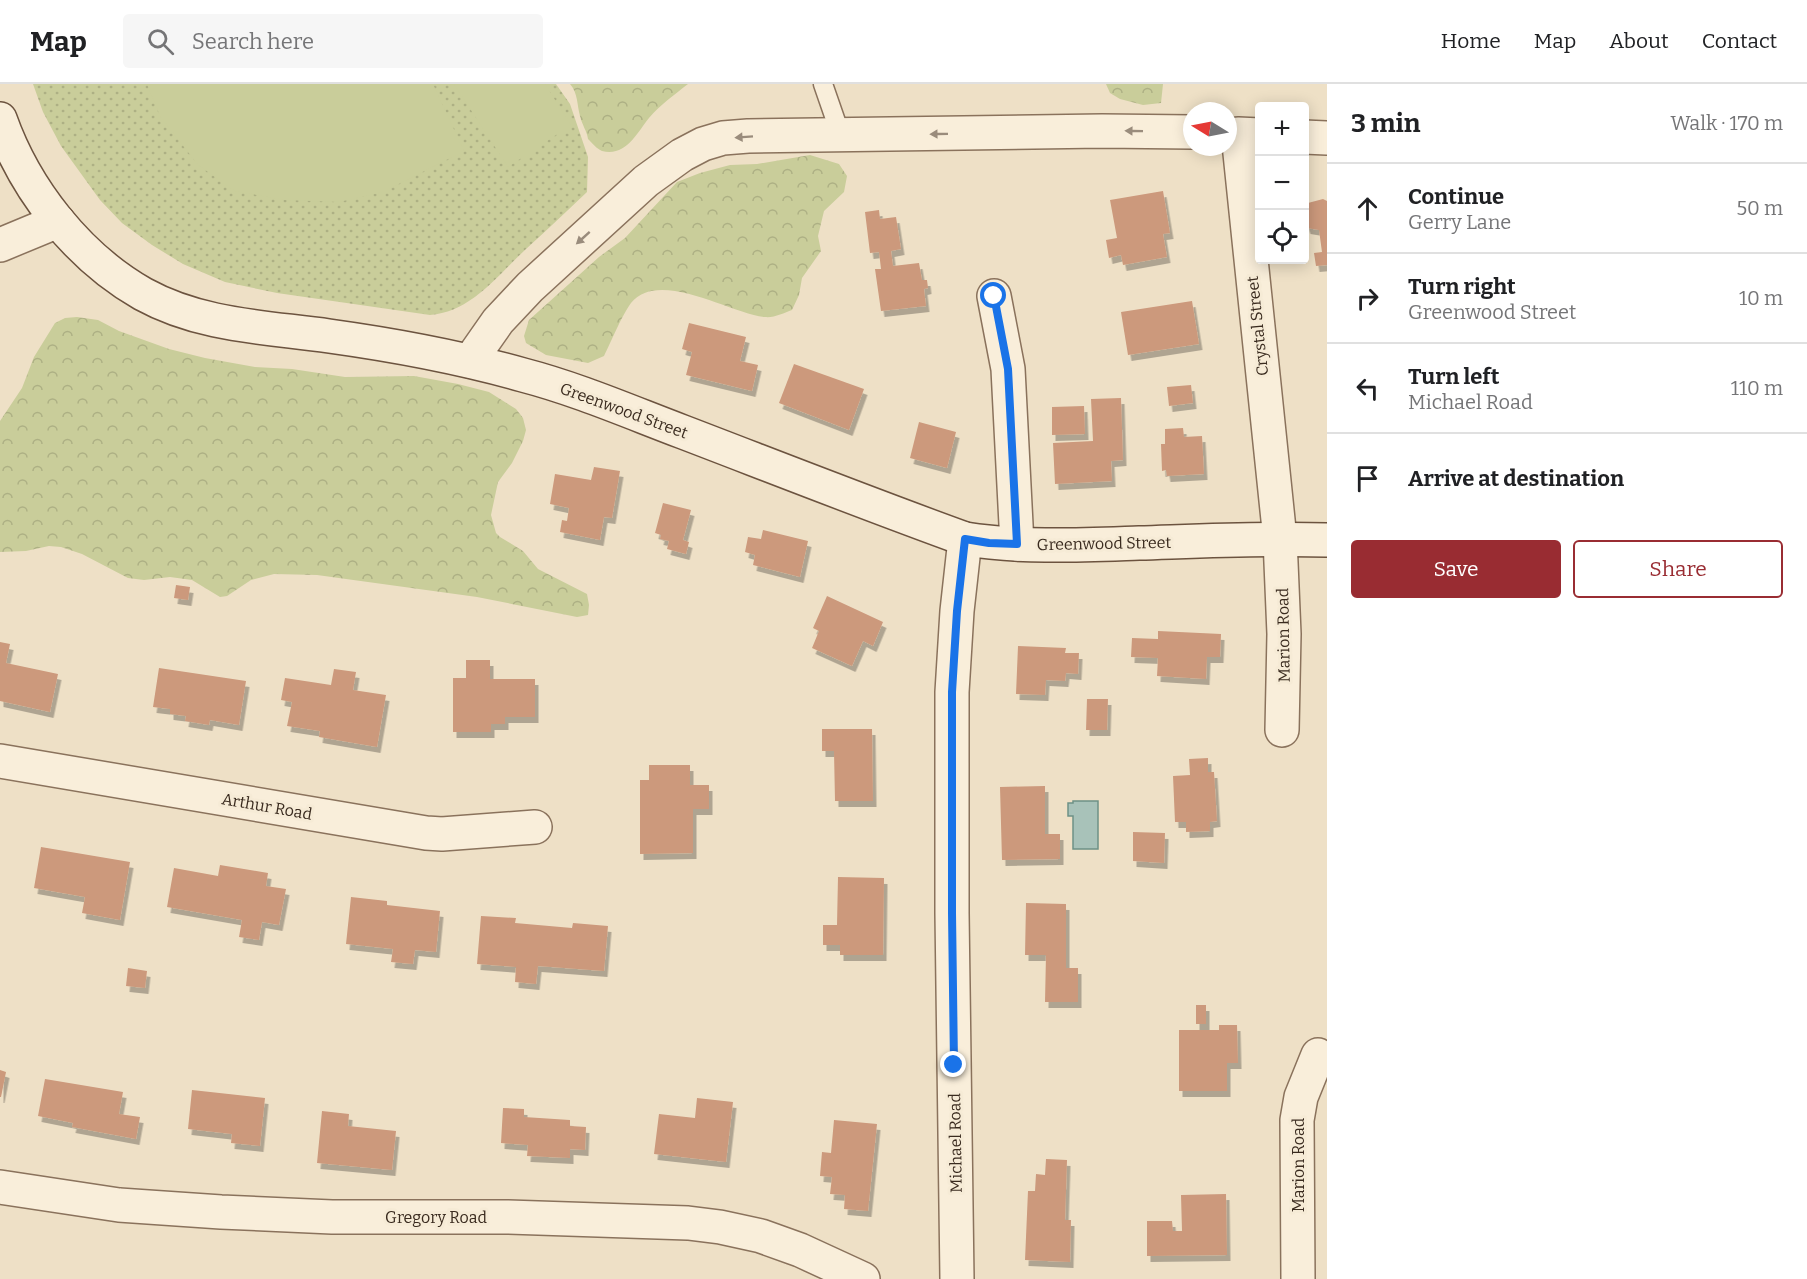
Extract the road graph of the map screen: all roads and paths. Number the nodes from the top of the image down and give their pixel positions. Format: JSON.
{"nodes":[{"id":1,"x":823,"y":84,"type":"edge"},
{"id":2,"x":0,"y":119,"type":"edge"},
{"id":3,"x":1183,"y":132,"type":"edge"},
{"id":4,"x":1242,"y":134,"type":"edge"},
{"id":5,"x":841,"y":136,"type":"junction"},
{"id":6,"x":1309,"y":137,"type":"edge"},
{"id":7,"x":1327,"y":138,"type":"edge"},
{"id":8,"x":58,"y":221,"type":"junction"},
{"id":9,"x":0,"y":245,"type":"edge"},
{"id":10,"x":994,"y":296,"type":"dead end"},
{"id":11,"x":470,"y":362,"type":"junction"},
{"id":12,"x":965,"y":539,"type":"junction"},
{"id":13,"x":1280,"y":539,"type":"junction"},
{"id":14,"x":1327,"y":540,"type":"edge"},
{"id":15,"x":1017,"y":544,"type":"junction"},
{"id":16,"x":1282,"y":730,"type":"dead end"},
{"id":17,"x":0,"y":761,"type":"edge"},
{"id":18,"x":535,"y":827,"type":"dead end"},
{"id":19,"x":1318,"y":1055,"type":"dead end"},
{"id":20,"x":0,"y":1187,"type":"edge"},
{"id":21,"x":863,"y":1279,"type":"edge"},
{"id":22,"x":957,"y":1279,"type":"edge"},
{"id":23,"x":1298,"y":1279,"type":"edge"}],
"edges":[{"from":1,"to":5,"type":"lane"},
{"from":2,"to":8,"type":"street","name":"Greenwood Street"},
{"from":3,"to":5,"type":"street","one_way":true},
{"from":4,"to":13,"type":"street","name":"Crystal Street"},
{"from":5,"to":11,"type":"street","one_way":true},
{"from":6,"to":7,"type":"street"},
{"from":8,"to":9,"type":"street"},
{"from":8,"to":11,"type":"street","name":"Greenwood Street"},
{"from":10,"to":15,"type":"street"},
{"from":11,"to":12,"type":"street","name":"Greenwood Street"},
{"from":12,"to":15,"type":"street","name":"Greenwood Street"},
{"from":12,"to":22,"type":"street","name":"Michael Road"},
{"from":13,"to":14,"type":"street","name":"Greenwood Street"},
{"from":13,"to":15,"type":"street","name":"Greenwood Street"},
{"from":13,"to":16,"type":"street","name":"Marion Road"},
{"from":17,"to":18,"type":"street","name":"Arthur Road"},
{"from":19,"to":23,"type":"street","name":"Marion Road"},
{"from":20,"to":21,"type":"street","name":"Gregory Road"}]}
